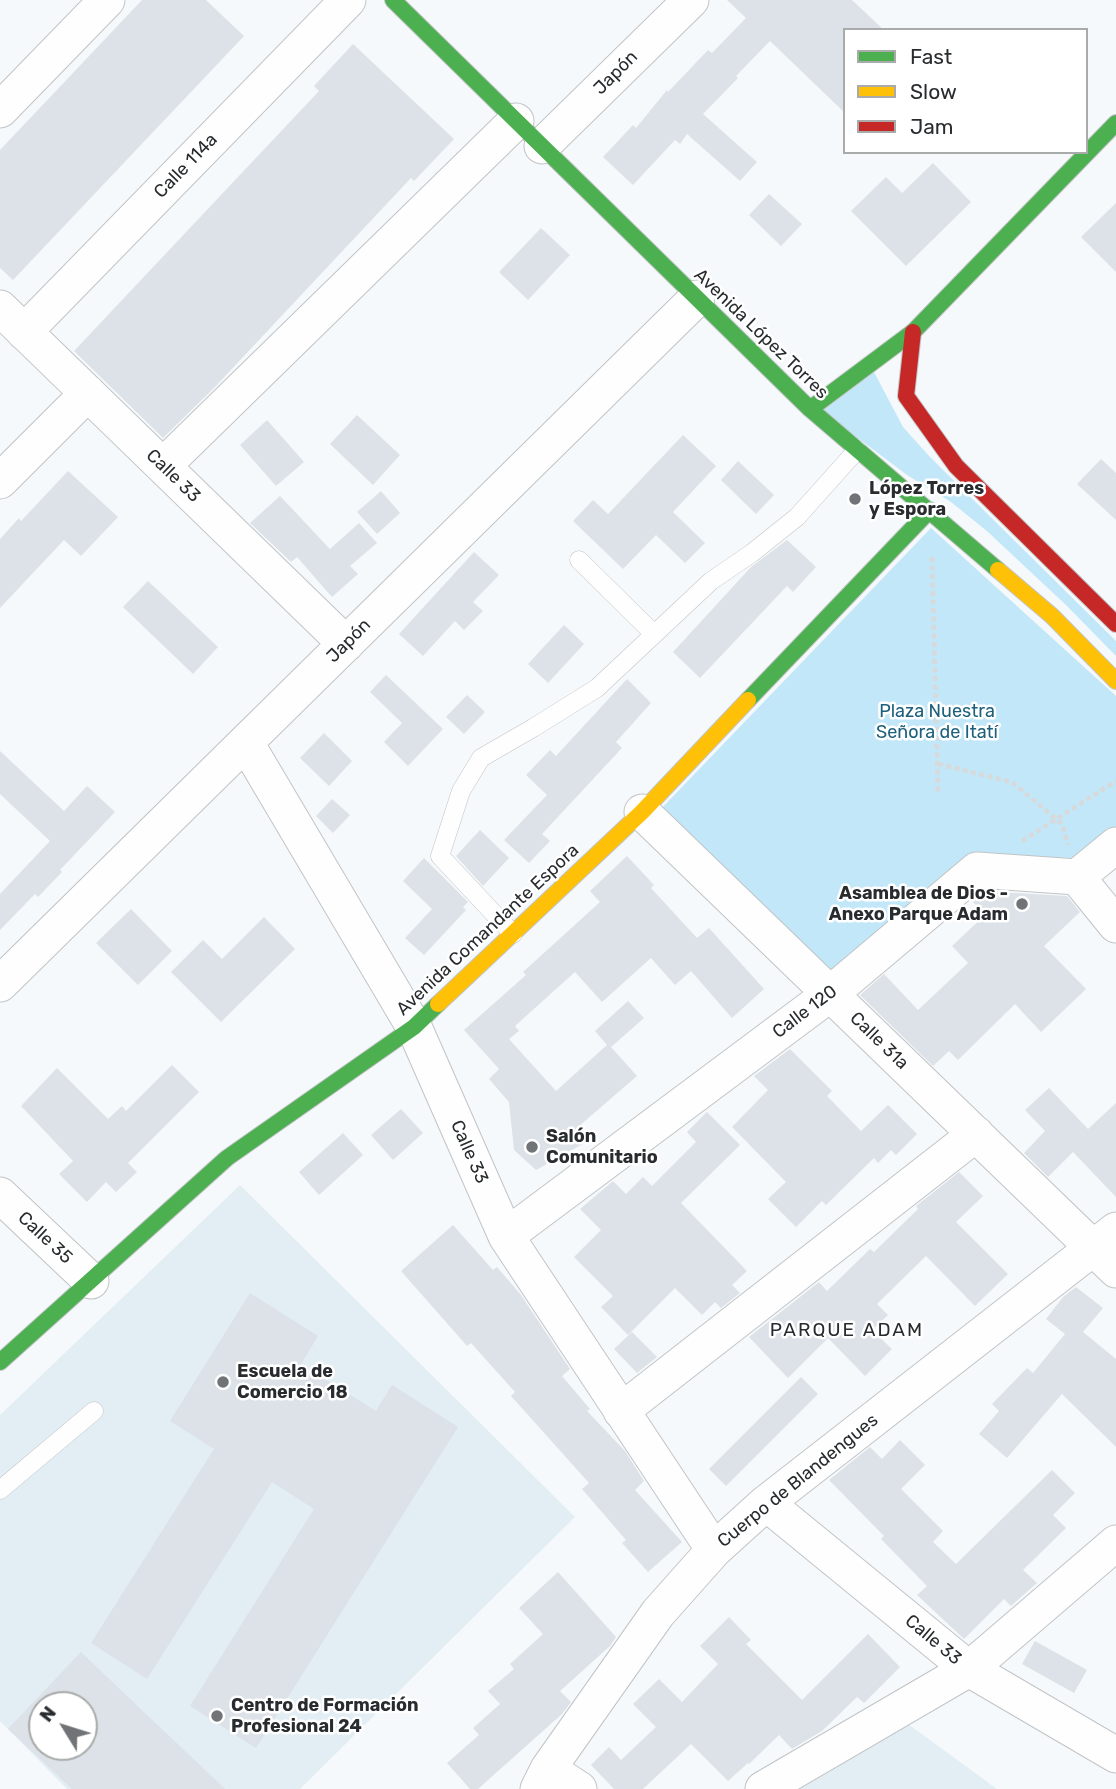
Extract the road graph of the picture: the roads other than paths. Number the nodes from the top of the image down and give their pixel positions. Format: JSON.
{"nodes":[{"id":1,"x":107,"y":0,"type":"edge"},
{"id":2,"x":348,"y":0,"type":"edge"},
{"id":3,"x":393,"y":0,"type":"edge"},
{"id":4,"x":691,"y":0,"type":"edge"},
{"id":5,"x":0,"y":110,"type":"edge"},
{"id":6,"x":516,"y":121,"type":"junction"},
{"id":7,"x":1116,"y":123,"type":"edge"},
{"id":8,"x":542,"y":146,"type":"junction"},
{"id":9,"x":1088,"y":152,"type":"edge"},
{"id":10,"x":1086,"y":154,"type":"edge"},
{"id":11,"x":697,"y":298,"type":"junction"},
{"id":12,"x":12,"y":320,"type":"edge"},
{"id":13,"x":913,"y":332,"type":"junction"},
{"id":14,"x":88,"y":393,"type":"junction"},
{"id":15,"x":810,"y":409,"type":"junction"},
{"id":16,"x":857,"y":450,"type":"junction"},
{"id":17,"x":163,"y":466,"type":"junction"},
{"id":18,"x":0,"y":481,"type":"edge"},
{"id":19,"x":930,"y":510,"type":"junction"},
{"id":20,"x":579,"y":560,"type":"dead end"},
{"id":21,"x":1116,"y":624,"type":"edge"},
{"id":22,"x":653,"y":633,"type":"junction"},
{"id":23,"x":346,"y":644,"type":"junction"},
{"id":24,"x":1116,"y":681,"type":"edge"},
{"id":25,"x":246,"y":743,"type":"junction"},
{"id":26,"x":642,"y":812,"type":"junction"},
{"id":27,"x":1116,"y":845,"type":"edge"},
{"id":28,"x":1077,"y":877,"type":"junction"},
{"id":29,"x":1116,"y":925,"type":"edge"},
{"id":30,"x":513,"y":934,"type":"junction"},
{"id":31,"x":0,"y":984,"type":"edge"},
{"id":32,"x":830,"y":994,"type":"junction"},
{"id":33,"x":414,"y":1027,"type":"junction"},
{"id":34,"x":976,"y":1134,"type":"junction"},
{"id":35,"x":0,"y":1195,"type":"edge"},
{"id":36,"x":506,"y":1236,"type":"junction"},
{"id":37,"x":1108,"y":1249,"type":"edge"},
{"id":38,"x":91,"y":1281,"type":"junction"},
{"id":39,"x":0,"y":1362,"type":"edge"},
{"id":40,"x":94,"y":1411,"type":"dead end"},
{"id":41,"x":621,"y":1411,"type":"junction"},
{"id":42,"x":0,"y":1490,"type":"edge"},
{"id":43,"x":766,"y":1503,"type":"junction"},
{"id":44,"x":1116,"y":1543,"type":"edge"},
{"id":45,"x":714,"y":1550,"type":"junction"},
{"id":46,"x":969,"y":1670,"type":"junction"},
{"id":47,"x":1116,"y":1755,"type":"edge"},
{"id":48,"x":543,"y":1779,"type":"edge"},
{"id":49,"x":579,"y":1789,"type":"edge"},
{"id":50,"x":763,"y":1789,"type":"edge"}],
"edges":[{"from":1,"to":5,"type":"street"},
{"from":2,"to":12,"type":"street","name":"Calle 114a"},
{"from":3,"to":6,"type":"main road","name":"Avenida López Torres"},
{"from":4,"to":8,"type":"street","name":"Japón"},
{"from":6,"to":8,"type":"main road","name":"Avenida López Torres"},
{"from":6,"to":17,"type":"street"},
{"from":7,"to":9,"type":"main road"},
{"from":8,"to":11,"type":"main road","name":"Avenida López Torres"},
{"from":10,"to":13,"type":"main road"},
{"from":11,"to":15,"type":"main road","name":"Avenida López Torres"},
{"from":11,"to":23,"type":"street","name":"Japón"},
{"from":12,"to":14,"type":"street","name":"Calle 33"},
{"from":13,"to":15,"type":"main road"},
{"from":13,"to":21,"type":"main road"},
{"from":14,"to":17,"type":"street","name":"Calle 33"},
{"from":14,"to":18,"type":"street"},
{"from":15,"to":16,"type":"main road","name":"Avenida López Torres"},
{"from":16,"to":19,"type":"main road","name":"Avenida López Torres"},
{"from":16,"to":22,"type":"lane"},
{"from":17,"to":23,"type":"street","name":"Calle 33"},
{"from":19,"to":24,"type":"main road","name":"Avenida López Torres"},
{"from":19,"to":26,"type":"main road","name":"Avenida Comandante Espora"},
{"from":20,"to":22,"type":"lane"},
{"from":22,"to":30,"type":"lane"},
{"from":23,"to":25,"type":"street","name":"Japón"},
{"from":25,"to":31,"type":"street","name":"Japón"},
{"from":25,"to":33,"type":"street","name":"Calle 33"},
{"from":26,"to":30,"type":"main road","name":"Avenida Comandante Espora"},
{"from":26,"to":32,"type":"street","name":"Calle 31a"},
{"from":27,"to":28,"type":"street"},
{"from":28,"to":29,"type":"street"},
{"from":28,"to":32,"type":"street","name":"Calle 120"},
{"from":30,"to":33,"type":"main road","name":"Avenida Comandante Espora"},
{"from":32,"to":34,"type":"street","name":"Calle 31a"},
{"from":32,"to":36,"type":"street","name":"Calle 120"},
{"from":33,"to":36,"type":"street","name":"Calle 33"},
{"from":33,"to":38,"type":"main road","name":"Avenida Comandante Espora"},
{"from":34,"to":37,"type":"street","name":"Calle 31a"},
{"from":34,"to":41,"type":"street"},
{"from":35,"to":38,"type":"street","name":"Calle 35"},
{"from":36,"to":41,"type":"street","name":"Calle 33"},
{"from":37,"to":43,"type":"street","name":"Cuerpo de Blandengues"},
{"from":38,"to":39,"type":"main road","name":"Avenida Comandante Espora"},
{"from":40,"to":42,"type":"lane"},
{"from":41,"to":45,"type":"street","name":"Calle 33"},
{"from":43,"to":45,"type":"street","name":"Cuerpo de Blandengues"},
{"from":43,"to":46,"type":"street","name":"Calle 33"},
{"from":44,"to":46,"type":"street"},
{"from":45,"to":48,"type":"street","name":"Cuerpo de Blandengues"},
{"from":46,"to":47,"type":"street","name":"Calle 33"},
{"from":46,"to":50,"type":"street"},
{"from":48,"to":49,"type":"street"}]}
